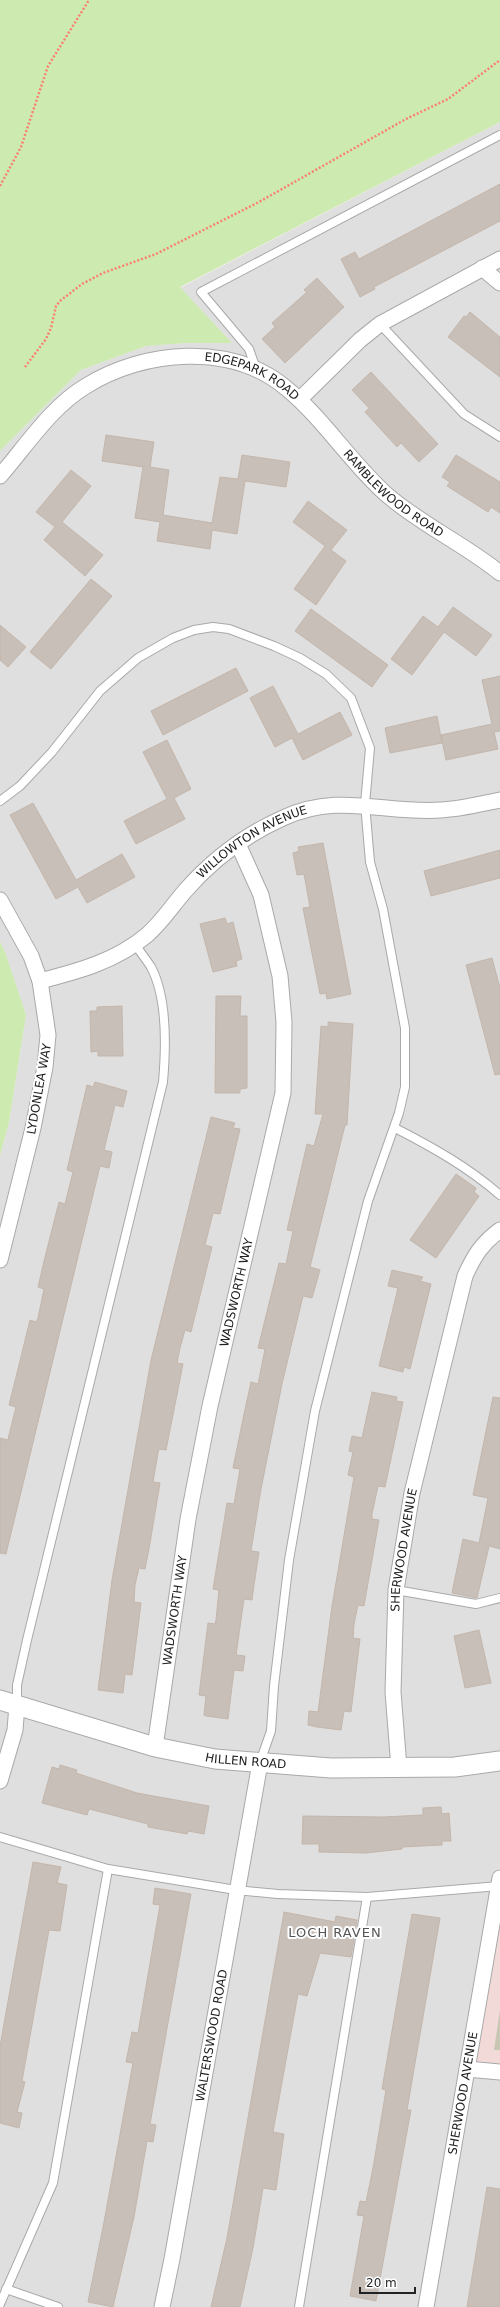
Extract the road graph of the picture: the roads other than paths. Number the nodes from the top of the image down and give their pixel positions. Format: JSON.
{"nodes":[{"id":1,"x":500,"y":134,"type":"edge"},
{"id":2,"x":500,"y":259,"type":"edge"},
{"id":3,"x":482,"y":268,"type":"junction"},
{"id":4,"x":500,"y":283,"type":"edge"},
{"id":5,"x":380,"y":324,"type":"junction"},
{"id":6,"x":256,"y":369,"type":"junction"},
{"id":7,"x":300,"y":399,"type":"junction"},
{"id":8,"x":500,"y":437,"type":"edge"},
{"id":9,"x":0,"y":476,"type":"edge"},
{"id":10,"x":500,"y":573,"type":"edge"},
{"id":11,"x":500,"y":800,"type":"edge"},
{"id":12,"x":0,"y":801,"type":"edge"},
{"id":13,"x":365,"y":804,"type":"junction"},
{"id":14,"x":238,"y":844,"type":"junction"},
{"id":15,"x":0,"y":900,"type":"edge"},
{"id":16,"x":135,"y":944,"type":"junction"},
{"id":17,"x":40,"y":981,"type":"junction"},
{"id":18,"x":395,"y":1128,"type":"junction"},
{"id":19,"x":500,"y":1195,"type":"edge"},
{"id":20,"x":500,"y":1230,"type":"edge"},
{"id":21,"x":0,"y":1260,"type":"edge"},
{"id":22,"x":396,"y":1590,"type":"junction"},
{"id":23,"x":500,"y":1598,"type":"edge"},
{"id":24,"x":8,"y":1702,"type":"edge"},
{"id":25,"x":155,"y":1747,"type":"junction"},
{"id":26,"x":500,"y":1761,"type":"edge"},
{"id":27,"x":260,"y":1763,"type":"junction"},
{"id":28,"x":399,"y":1768,"type":"junction"},
{"id":29,"x":0,"y":1782,"type":"edge"},
{"id":30,"x":0,"y":1837,"type":"edge"},
{"id":31,"x":108,"y":1869,"type":"junction"},
{"id":32,"x":499,"y":1882,"type":"edge"},
{"id":33,"x":236,"y":1890,"type":"junction"},
{"id":34,"x":367,"y":1897,"type":"junction"},
{"id":35,"x":467,"y":2069,"type":"junction"},
{"id":36,"x":500,"y":2072,"type":"edge"},
{"id":37,"x":6,"y":2289,"type":"junction"},
{"id":38,"x":0,"y":2304,"type":"edge"},
{"id":39,"x":58,"y":2307,"type":"edge"},
{"id":40,"x":162,"y":2307,"type":"edge"},
{"id":41,"x":299,"y":2307,"type":"edge"},
{"id":42,"x":426,"y":2307,"type":"edge"}],
"edges":[{"from":1,"to":6,"type":"lane"},
{"from":2,"to":3,"type":"street","name":"EDGEPARK ROAD"},
{"from":3,"to":4,"type":"street"},
{"from":3,"to":5,"type":"street","name":"EDGEPARK ROAD"},
{"from":5,"to":7,"type":"street","name":"EDGEPARK ROAD"},
{"from":5,"to":8,"type":"lane"},
{"from":6,"to":7,"type":"street","name":"EDGEPARK ROAD"},
{"from":6,"to":9,"type":"street","name":"EDGEPARK ROAD"},
{"from":7,"to":10,"type":"street","name":"RAMBLEWOOD ROAD"},
{"from":11,"to":13,"type":"street","name":"WILLOWTON AVENUE"},
{"from":12,"to":13,"type":"lane"},
{"from":13,"to":14,"type":"street","name":"WILLOWTON AVENUE"},
{"from":13,"to":18,"type":"lane"},
{"from":14,"to":16,"type":"street","name":"WILLOWTON AVENUE"},
{"from":14,"to":25,"type":"street","name":"WADSWORTH WAY"},
{"from":15,"to":17,"type":"street","name":"LYDONLEA WAY"},
{"from":16,"to":17,"type":"street","name":"WILLOWTON AVENUE"},
{"from":16,"to":24,"type":"lane"},
{"from":17,"to":21,"type":"street","name":"LYDONLEA WAY"},
{"from":18,"to":19,"type":"lane"},
{"from":18,"to":27,"type":"lane"},
{"from":20,"to":22,"type":"street","name":"SHERWOOD AVENUE"},
{"from":22,"to":23,"type":"lane"},
{"from":22,"to":28,"type":"street","name":"SHERWOOD AVENUE"},
{"from":24,"to":25,"type":"street","name":"HILLEN ROAD"},
{"from":24,"to":29,"type":"street"},
{"from":25,"to":27,"type":"street","name":"HILLEN ROAD"},
{"from":26,"to":28,"type":"street","name":"HILLEN ROAD"},
{"from":27,"to":28,"type":"street","name":"HILLEN ROAD"},
{"from":27,"to":33,"type":"street","name":"WALTERSWOOD ROAD"},
{"from":30,"to":31,"type":"lane"},
{"from":31,"to":33,"type":"lane"},
{"from":31,"to":37,"type":"lane"},
{"from":32,"to":34,"type":"lane"},
{"from":32,"to":35,"type":"street","name":"SHERWOOD AVENUE"},
{"from":33,"to":34,"type":"lane"},
{"from":33,"to":40,"type":"street","name":"WALTERSWOOD ROAD"},
{"from":34,"to":41,"type":"lane"},
{"from":35,"to":36,"type":"street"},
{"from":35,"to":42,"type":"street","name":"SHERWOOD AVENUE"},
{"from":37,"to":38,"type":"lane"},
{"from":37,"to":39,"type":"lane"}]}
